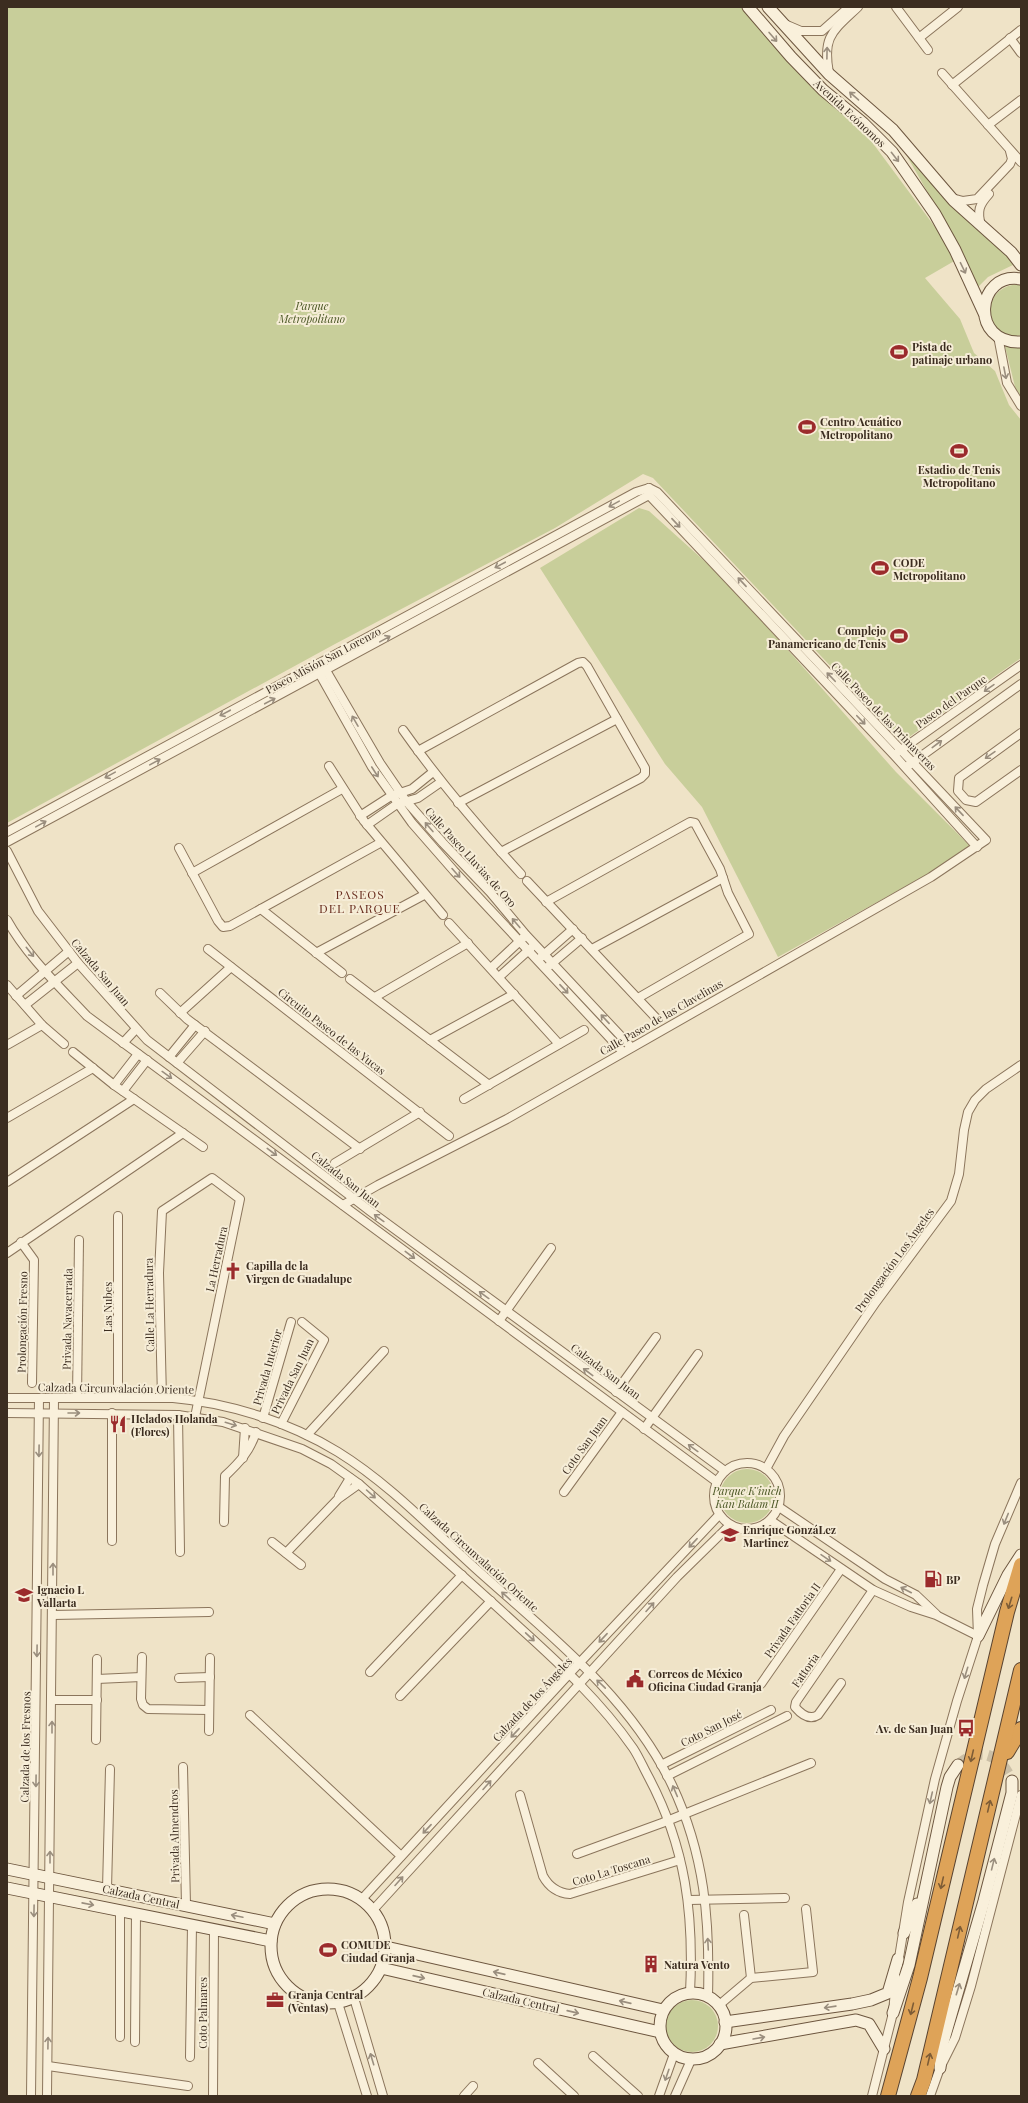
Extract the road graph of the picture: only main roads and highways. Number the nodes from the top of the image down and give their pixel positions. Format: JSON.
{"nodes":[{"id":1,"x":1021,"y":1565,"type":"edge"},
{"id":2,"x":1021,"y":1670,"type":"edge"},
{"id":3,"x":1021,"y":1729,"type":"edge"},
{"id":4,"x":998,"y":1766,"type":"junction"},
{"id":5,"x":888,"y":2096,"type":"edge"},
{"id":6,"x":918,"y":2096,"type":"edge"}],
"edges":[{"from":1,"to":5,"type":"highway","one_way":true},
{"from":2,"to":4,"type":"highway"},
{"from":3,"to":4,"type":"highway"},
{"from":6,"to":4,"type":"highway","one_way":true}]}
